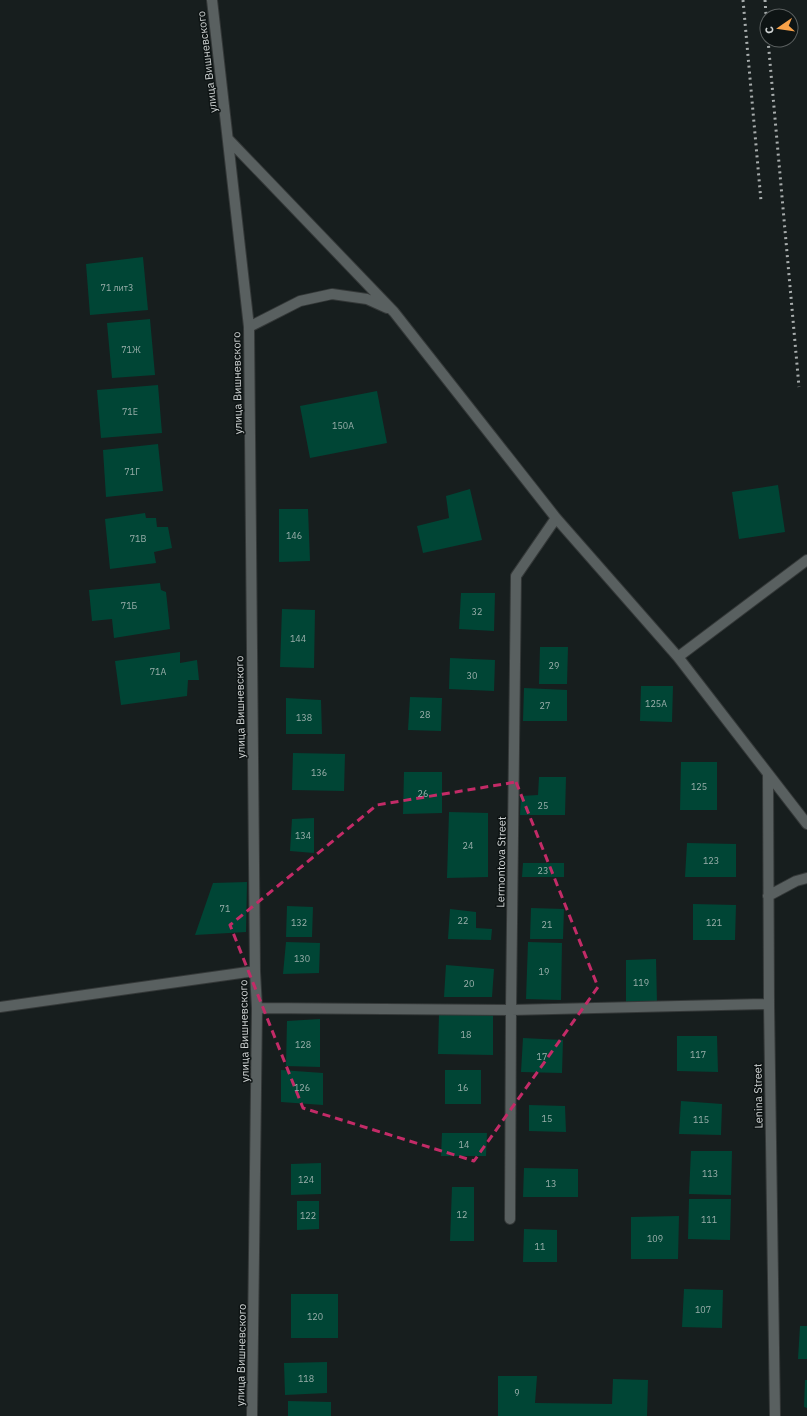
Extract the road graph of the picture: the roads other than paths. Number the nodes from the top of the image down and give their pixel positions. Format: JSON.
{"nodes":[{"id":1,"x":212,"y":0,"type":"edge"},
{"id":2,"x":228,"y":139,"type":"junction"},
{"id":3,"x":394,"y":312,"type":"junction"},
{"id":4,"x":248,"y":327,"type":"junction"},
{"id":5,"x":556,"y":518,"type":"junction"},
{"id":6,"x":807,"y":560,"type":"edge"},
{"id":7,"x":678,"y":657,"type":"junction"},
{"id":8,"x":768,"y":775,"type":"junction"},
{"id":9,"x":807,"y":824,"type":"edge"},
{"id":10,"x":807,"y":878,"type":"edge"},
{"id":11,"x":768,"y":896,"type":"junction"},
{"id":12,"x":255,"y":971,"type":"junction"},
{"id":13,"x":768,"y":1004,"type":"junction"},
{"id":14,"x":0,"y":1007,"type":"edge"},
{"id":15,"x":257,"y":1008,"type":"junction"},
{"id":16,"x":511,"y":1010,"type":"junction"},
{"id":17,"x":510,"y":1219,"type":"dead end"},
{"id":18,"x":252,"y":1416,"type":"edge"},
{"id":19,"x":775,"y":1416,"type":"edge"}],
"edges":[{"from":1,"to":2,"type":"street","name":"улица Вишневского"},
{"from":2,"to":3,"type":"street"},
{"from":2,"to":4,"type":"street","name":"улица Вишневского"},
{"from":3,"to":4,"type":"street"},
{"from":3,"to":5,"type":"street"},
{"from":4,"to":12,"type":"street","name":"улица Вишневского"},
{"from":5,"to":7,"type":"street"},
{"from":5,"to":16,"type":"street","name":"Lermontova Street"},
{"from":6,"to":7,"type":"street"},
{"from":7,"to":8,"type":"street"},
{"from":8,"to":9,"type":"street"},
{"from":8,"to":11,"type":"street","name":"Lenina Street"},
{"from":10,"to":11,"type":"street"},
{"from":11,"to":13,"type":"street","name":"Lenina Street"},
{"from":12,"to":14,"type":"street"},
{"from":12,"to":15,"type":"street","name":"улица Вишневского"},
{"from":13,"to":16,"type":"street"},
{"from":13,"to":19,"type":"street","name":"Lenina Street"},
{"from":15,"to":16,"type":"street"},
{"from":15,"to":18,"type":"street","name":"улица Вишневского"},
{"from":16,"to":17,"type":"street","name":"Lermontova Street"}]}
